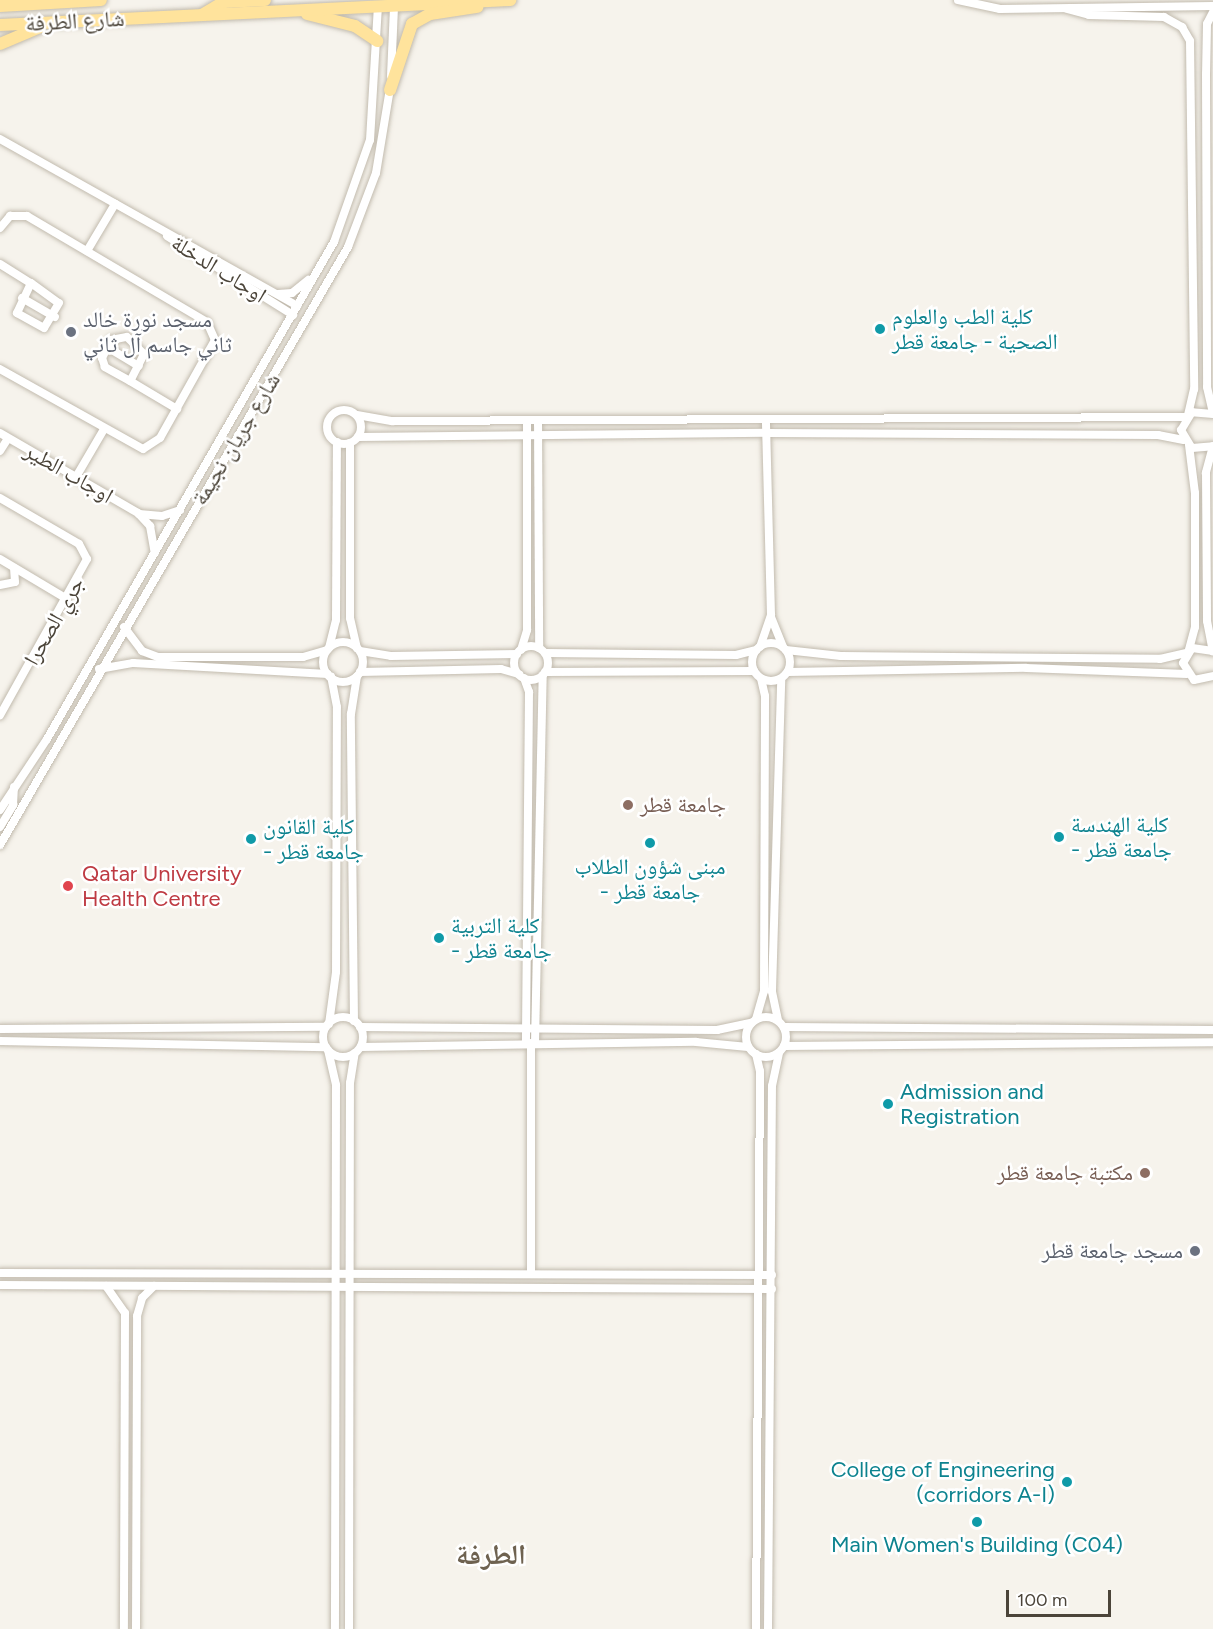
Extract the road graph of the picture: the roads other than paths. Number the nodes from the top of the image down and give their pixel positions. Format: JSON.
{"nodes":[{"id":1,"x":101,"y":0,"type":"edge"},
{"id":2,"x":265,"y":0,"type":"edge"},
{"id":3,"x":510,"y":0,"type":"edge"},
{"id":4,"x":958,"y":0,"type":"edge"},
{"id":5,"x":486,"y":2,"type":"edge"},
{"id":6,"x":385,"y":4,"type":"edge"},
{"id":7,"x":0,"y":6,"type":"edge"},
{"id":8,"x":1213,"y":6,"type":"edge"},
{"id":9,"x":1067,"y":9,"type":"junction"},
{"id":10,"x":291,"y":10,"type":"junction"},
{"id":11,"x":1213,"y":12,"type":"edge"},
{"id":12,"x":201,"y":15,"type":"junction"},
{"id":13,"x":55,"y":21,"type":"junction"},
{"id":14,"x":0,"y":25,"type":"edge"},
{"id":15,"x":377,"y":41,"type":"junction"},
{"id":16,"x":0,"y":44,"type":"edge"},
{"id":17,"x":1192,"y":56,"type":"junction"},
{"id":18,"x":1207,"y":56,"type":"junction"},
{"id":19,"x":1193,"y":88,"type":"junction"},
{"id":20,"x":390,"y":90,"type":"junction"},
{"id":21,"x":1206,"y":90,"type":"junction"},
{"id":22,"x":1193,"y":133,"type":"junction"},
{"id":23,"x":1207,"y":133,"type":"junction"},
{"id":24,"x":0,"y":139,"type":"edge"},
{"id":25,"x":1207,"y":159,"type":"junction"},
{"id":26,"x":1193,"y":160,"type":"junction"},
{"id":27,"x":114,"y":204,"type":"junction"},
{"id":28,"x":146,"y":221,"type":"junction"},
{"id":29,"x":0,"y":228,"type":"edge"},
{"id":30,"x":334,"y":242,"type":"junction"},
{"id":31,"x":87,"y":251,"type":"junction"},
{"id":32,"x":0,"y":264,"type":"edge"},
{"id":33,"x":32,"y":283,"type":"junction"},
{"id":34,"x":274,"y":293,"type":"junction"},
{"id":35,"x":22,"y":298,"type":"junction"},
{"id":36,"x":297,"y":306,"type":"junction"},
{"id":37,"x":293,"y":315,"type":"junction"},
{"id":38,"x":55,"y":317,"type":"junction"},
{"id":39,"x":107,"y":347,"type":"junction"},
{"id":40,"x":139,"y":366,"type":"junction"},
{"id":41,"x":0,"y":369,"type":"edge"},
{"id":42,"x":130,"y":381,"type":"junction"},
{"id":43,"x":177,"y":409,"type":"junction"},
{"id":44,"x":1213,"y":414,"type":"edge"},
{"id":45,"x":357,"y":415,"type":"junction"},
{"id":46,"x":1187,"y":416,"type":"junction"},
{"id":47,"x":766,"y":419,"type":"junction"},
{"id":48,"x":904,"y":419,"type":"junction"},
{"id":49,"x":527,"y":420,"type":"junction"},
{"id":50,"x":538,"y":420,"type":"junction"},
{"id":51,"x":104,"y":429,"type":"junction"},
{"id":52,"x":0,"y":433,"type":"edge"},
{"id":53,"x":527,"y":433,"type":"junction"},
{"id":54,"x":538,"y":433,"type":"junction"},
{"id":55,"x":767,"y":433,"type":"junction"},
{"id":56,"x":902,"y":434,"type":"junction"},
{"id":57,"x":358,"y":437,"type":"junction"},
{"id":58,"x":8,"y":438,"type":"junction"},
{"id":59,"x":337,"y":442,"type":"junction"},
{"id":60,"x":350,"y":443,"type":"junction"},
{"id":61,"x":1186,"y":443,"type":"junction"},
{"id":62,"x":1213,"y":446,"type":"edge"},
{"id":63,"x":0,"y":451,"type":"edge"},
{"id":64,"x":76,"y":477,"type":"junction"},
{"id":65,"x":0,"y":498,"type":"edge"},
{"id":66,"x":180,"y":510,"type":"junction"},
{"id":67,"x":138,"y":513,"type":"junction"},
{"id":68,"x":526,"y":516,"type":"junction"},
{"id":69,"x":538,"y":516,"type":"junction"},
{"id":70,"x":155,"y":553,"type":"junction"},
{"id":71,"x":0,"y":559,"type":"edge"},
{"id":72,"x":13,"y":567,"type":"junction"},
{"id":73,"x":34,"y":580,"type":"junction"},
{"id":74,"x":15,"y":582,"type":"junction"},
{"id":75,"x":537,"y":584,"type":"junction"},
{"id":76,"x":0,"y":585,"type":"edge"},
{"id":77,"x":527,"y":585,"type":"junction"},
{"id":78,"x":67,"y":599,"type":"junction"},
{"id":79,"x":771,"y":615,"type":"junction"},
{"id":80,"x":124,"y":627,"type":"junction"},
{"id":81,"x":328,"y":649,"type":"junction"},
{"id":82,"x":359,"y":649,"type":"junction"},
{"id":83,"x":758,"y":649,"type":"junction"},
{"id":84,"x":785,"y":649,"type":"junction"},
{"id":85,"x":542,"y":651,"type":"junction"},
{"id":86,"x":1213,"y":651,"type":"edge"},
{"id":87,"x":519,"y":652,"type":"junction"},
{"id":88,"x":1188,"y":652,"type":"junction"},
{"id":89,"x":904,"y":656,"type":"junction"},
{"id":90,"x":938,"y":656,"type":"junction"},
{"id":91,"x":229,"y":657,"type":"junction"},
{"id":92,"x":253,"y":657,"type":"junction"},
{"id":93,"x":230,"y":668,"type":"junction"},
{"id":94,"x":253,"y":668,"type":"junction"},
{"id":95,"x":936,"y":668,"type":"junction"},
{"id":96,"x":99,"y":669,"type":"junction"},
{"id":97,"x":903,"y":669,"type":"junction"},
{"id":98,"x":754,"y":671,"type":"junction"},
{"id":99,"x":788,"y":672,"type":"junction"},
{"id":100,"x":358,"y":674,"type":"junction"},
{"id":101,"x":544,"y":674,"type":"junction"},
{"id":102,"x":1187,"y":674,"type":"junction"},
{"id":103,"x":330,"y":676,"type":"junction"},
{"id":104,"x":521,"y":676,"type":"junction"},
{"id":105,"x":1213,"y":676,"type":"edge"},
{"id":106,"x":761,"y":678,"type":"junction"},
{"id":107,"x":781,"y":679,"type":"junction"},
{"id":108,"x":0,"y":713,"type":"edge"},
{"id":109,"x":14,"y":788,"type":"junction"},
{"id":110,"x":0,"y":810,"type":"edge"},
{"id":111,"x":0,"y":827,"type":"edge"},
{"id":112,"x":0,"y":845,"type":"edge"},
{"id":113,"x":527,"y":861,"type":"junction"},
{"id":114,"x":537,"y":861,"type":"junction"},
{"id":115,"x":527,"y":931,"type":"junction"},
{"id":116,"x":536,"y":933,"type":"junction"},
{"id":117,"x":763,"y":1003,"type":"junction"},
{"id":118,"x":772,"y":1003,"type":"junction"},
{"id":119,"x":753,"y":1021,"type":"junction"},
{"id":120,"x":357,"y":1024,"type":"junction"},
{"id":121,"x":781,"y":1024,"type":"junction"},
{"id":122,"x":327,"y":1025,"type":"junction"},
{"id":123,"x":34,"y":1028,"type":"junction"},
{"id":124,"x":0,"y":1029,"type":"edge"},
{"id":125,"x":526,"y":1029,"type":"junction"},
{"id":126,"x":536,"y":1029,"type":"junction"},
{"id":127,"x":1213,"y":1030,"type":"edge"},
{"id":128,"x":256,"y":1031,"type":"junction"},
{"id":129,"x":0,"y":1041,"type":"edge"},
{"id":130,"x":34,"y":1041,"type":"junction"},
{"id":131,"x":1213,"y":1042,"type":"edge"},
{"id":132,"x":257,"y":1043,"type":"junction"},
{"id":133,"x":531,"y":1043,"type":"junction"},
{"id":134,"x":748,"y":1047,"type":"junction"},
{"id":135,"x":327,"y":1048,"type":"junction"},
{"id":136,"x":358,"y":1050,"type":"junction"},
{"id":137,"x":782,"y":1050,"type":"junction"},
{"id":138,"x":756,"y":1054,"type":"junction"},
{"id":139,"x":760,"y":1087,"type":"junction"},
{"id":140,"x":772,"y":1087,"type":"junction"},
{"id":141,"x":760,"y":1196,"type":"junction"},
{"id":142,"x":772,"y":1197,"type":"junction"},
{"id":143,"x":760,"y":1255,"type":"junction"},
{"id":144,"x":772,"y":1255,"type":"junction"},
{"id":145,"x":3,"y":1273,"type":"edge"},
{"id":146,"x":194,"y":1273,"type":"junction"},
{"id":147,"x":336,"y":1274,"type":"junction"},
{"id":148,"x":350,"y":1274,"type":"junction"},
{"id":149,"x":530,"y":1274,"type":"junction"},
{"id":150,"x":650,"y":1274,"type":"junction"},
{"id":151,"x":760,"y":1274,"type":"junction"},
{"id":152,"x":772,"y":1275,"type":"junction"},
{"id":153,"x":3,"y":1285,"type":"edge"},
{"id":154,"x":106,"y":1286,"type":"junction"},
{"id":155,"x":154,"y":1286,"type":"junction"},
{"id":156,"x":194,"y":1286,"type":"junction"},
{"id":157,"x":336,"y":1287,"type":"junction"},
{"id":158,"x":350,"y":1287,"type":"junction"},
{"id":159,"x":523,"y":1287,"type":"junction"},
{"id":160,"x":536,"y":1287,"type":"junction"},
{"id":161,"x":650,"y":1288,"type":"junction"},
{"id":162,"x":760,"y":1289,"type":"junction"},
{"id":163,"x":772,"y":1289,"type":"junction"},
{"id":164,"x":760,"y":1565,"type":"junction"},
{"id":165,"x":771,"y":1565,"type":"junction"},
{"id":166,"x":124,"y":1629,"type":"edge"},
{"id":167,"x":136,"y":1629,"type":"edge"},
{"id":168,"x":335,"y":1629,"type":"edge"},
{"id":169,"x":349,"y":1629,"type":"edge"},
{"id":170,"x":756,"y":1629,"type":"edge"},
{"id":171,"x":768,"y":1629,"type":"edge"}],
"edges":[{"from":1,"to":7,"type":"main road","name":"شارع الطرفة"},
{"from":2,"to":12,"type":"main road"},
{"from":3,"to":5,"type":"main road","name":"شارع الطرفة"},
{"from":4,"to":9,"type":"street"},
{"from":5,"to":6,"type":"main road","name":"شارع الطرفة"},
{"from":5,"to":20,"type":"main road"},
{"from":6,"to":10,"type":"main road","name":"شارع الطرفة"},
{"from":6,"to":15,"type":"street","name":"شارع جريان نجيمة"},
{"from":6,"to":20,"type":"street","name":"شارع جريان نجيمة"},
{"from":8,"to":9,"type":"street"},
{"from":9,"to":17,"type":"street"},
{"from":10,"to":12,"type":"main road","name":"شارع الطرفة"},
{"from":10,"to":15,"type":"main road"},
{"from":11,"to":18,"type":"street"},
{"from":12,"to":13,"type":"main road","name":"شارع الطرفة"},
{"from":13,"to":14,"type":"main road","name":"شارع الطرفة"},
{"from":13,"to":16,"type":"main road"},
{"from":15,"to":30,"type":"street","name":"شارع جريان نجيمة"},
{"from":17,"to":18,"type":"street"},
{"from":17,"to":19,"type":"street"},
{"from":18,"to":21,"type":"street"},
{"from":19,"to":21,"type":"street"},
{"from":19,"to":22,"type":"street"},
{"from":20,"to":80,"type":"street","name":"شارع جريان نجيمة"},
{"from":21,"to":23,"type":"street"},
{"from":22,"to":23,"type":"street"},
{"from":22,"to":26,"type":"street"},
{"from":23,"to":25,"type":"street"},
{"from":24,"to":27,"type":"street","name":"اوجاب الدخلة"},
{"from":25,"to":26,"type":"street"},
{"from":25,"to":44,"type":"street"},
{"from":26,"to":46,"type":"street"},
{"from":27,"to":28,"type":"street","name":"اوجاب الدخلة"},
{"from":27,"to":31,"type":"street"},
{"from":28,"to":34,"type":"street","name":"اوجاب الدخلة"},
{"from":28,"to":37,"type":"street","name":"اوجاب الدخلة"},
{"from":29,"to":31,"type":"street"},
{"from":30,"to":34,"type":"street"},
{"from":30,"to":36,"type":"street","name":"شارع جريان نجيمة"},
{"from":31,"to":43,"type":"street"},
{"from":32,"to":33,"type":"street"},
{"from":33,"to":35,"type":"street"},
{"from":33,"to":38,"type":"street"},
{"from":34,"to":36,"type":"street","name":"اوجاب الدخلة"},
{"from":35,"to":38,"type":"street"},
{"from":35,"to":38,"type":"street"},
{"from":36,"to":37,"type":"street","name":"شارع جريان نجيمة"},
{"from":37,"to":66,"type":"street","name":"شارع جريان نجيمة"},
{"from":39,"to":40,"type":"street"},
{"from":39,"to":40,"type":"street"},
{"from":39,"to":42,"type":"street"},
{"from":40,"to":42,"type":"street"},
{"from":41,"to":51,"type":"street"},
{"from":42,"to":43,"type":"street"},
{"from":43,"to":51,"type":"street"},
{"from":44,"to":46,"type":"street"},
{"from":45,"to":49,"type":"street"},
{"from":45,"to":57,"type":"street"},
{"from":45,"to":59,"type":"street"},
{"from":46,"to":48,"type":"street"},
{"from":46,"to":61,"type":"street"},
{"from":47,"to":48,"type":"street"},
{"from":47,"to":50,"type":"street"},
{"from":47,"to":55,"type":"street"},
{"from":48,"to":56,"type":"street"},
{"from":49,"to":50,"type":"street"},
{"from":49,"to":53,"type":"street"},
{"from":50,"to":54,"type":"street"},
{"from":51,"to":64,"type":"street"},
{"from":52,"to":58,"type":"street","name":"اوجاب الطير"},
{"from":53,"to":54,"type":"street"},
{"from":53,"to":57,"type":"street"},
{"from":53,"to":68,"type":"street"},
{"from":54,"to":55,"type":"street"},
{"from":54,"to":69,"type":"street"},
{"from":55,"to":56,"type":"street"},
{"from":55,"to":79,"type":"street"},
{"from":56,"to":61,"type":"street"},
{"from":57,"to":60,"type":"street"},
{"from":58,"to":63,"type":"street"},
{"from":58,"to":64,"type":"street","name":"اوجاب الطير"},
{"from":59,"to":60,"type":"street"},
{"from":59,"to":81,"type":"street"},
{"from":60,"to":82,"type":"street"},
{"from":61,"to":62,"type":"street"},
{"from":61,"to":88,"type":"street"},
{"from":62,"to":86,"type":"street"},
{"from":64,"to":67,"type":"street","name":"اوجاب الطير"},
{"from":65,"to":78,"type":"street","name":"جري الصحرا"},
{"from":66,"to":67,"type":"street","name":"اوجاب الطير"},
{"from":66,"to":70,"type":"street","name":"شارع جريان نجيمة"},
{"from":67,"to":70,"type":"street","name":"اوجاب الطير"},
{"from":68,"to":69,"type":"street"},
{"from":68,"to":77,"type":"street"},
{"from":69,"to":75,"type":"street"},
{"from":70,"to":109,"type":"street","name":"شارع جريان نجيمة"},
{"from":71,"to":72,"type":"street"},
{"from":72,"to":73,"type":"street"},
{"from":72,"to":74,"type":"street"},
{"from":73,"to":74,"type":"street"},
{"from":73,"to":78,"type":"street"},
{"from":74,"to":76,"type":"street"},
{"from":75,"to":77,"type":"street"},
{"from":75,"to":85,"type":"street"},
{"from":77,"to":87,"type":"street"},
{"from":78,"to":108,"type":"street","name":"جري الصحرا"},
{"from":79,"to":83,"type":"street"},
{"from":79,"to":84,"type":"street"},
{"from":80,"to":91,"type":"street"},
{"from":80,"to":96,"type":"street","name":"شارع جريان نجيمة"},
{"from":81,"to":82,"type":"street"},
{"from":81,"to":92,"type":"street"},
{"from":81,"to":103,"type":"street"},
{"from":82,"to":87,"type":"street"},
{"from":82,"to":100,"type":"street"},
{"from":83,"to":84,"type":"street"},
{"from":83,"to":85,"type":"street"},
{"from":83,"to":98,"type":"street"},
{"from":84,"to":89,"type":"street"},
{"from":84,"to":99,"type":"street"},
{"from":85,"to":87,"type":"street"},
{"from":85,"to":101,"type":"street"},
{"from":86,"to":88,"type":"street"},
{"from":87,"to":104,"type":"street"},
{"from":88,"to":90,"type":"street"},
{"from":88,"to":102,"type":"street"},
{"from":89,"to":90,"type":"street"},
{"from":89,"to":97,"type":"street"},
{"from":90,"to":95,"type":"street"},
{"from":91,"to":92,"type":"street"},
{"from":91,"to":93,"type":"street"},
{"from":92,"to":94,"type":"street"},
{"from":93,"to":94,"type":"street"},
{"from":93,"to":96,"type":"street"},
{"from":94,"to":103,"type":"street"},
{"from":95,"to":97,"type":"street"},
{"from":95,"to":102,"type":"street"},
{"from":96,"to":112,"type":"street","name":"شارع جريان نجيمة"},
{"from":97,"to":99,"type":"street"},
{"from":98,"to":101,"type":"street"},
{"from":98,"to":106,"type":"street"},
{"from":99,"to":107,"type":"street"},
{"from":100,"to":103,"type":"street"},
{"from":100,"to":104,"type":"street"},
{"from":100,"to":120,"type":"street"},
{"from":101,"to":104,"type":"street"},
{"from":101,"to":114,"type":"street"},
{"from":102,"to":105,"type":"street"},
{"from":103,"to":122,"type":"street"},
{"from":104,"to":113,"type":"street"},
{"from":106,"to":107,"type":"street"},
{"from":106,"to":117,"type":"street"},
{"from":107,"to":118,"type":"street"},
{"from":109,"to":110,"type":"street","name":"شارع جريان نجيمة"},
{"from":109,"to":111,"type":"street"},
{"from":113,"to":114,"type":"street"},
{"from":113,"to":115,"type":"street"},
{"from":114,"to":116,"type":"street"},
{"from":115,"to":116,"type":"street"},
{"from":115,"to":125,"type":"street"},
{"from":116,"to":126,"type":"street"},
{"from":117,"to":118,"type":"street"},
{"from":117,"to":119,"type":"street"},
{"from":118,"to":121,"type":"street"},
{"from":119,"to":121,"type":"street"},
{"from":119,"to":126,"type":"street"},
{"from":119,"to":134,"type":"street"},
{"from":120,"to":122,"type":"street"},
{"from":120,"to":125,"type":"street"},
{"from":120,"to":136,"type":"street"},
{"from":121,"to":127,"type":"street"},
{"from":121,"to":137,"type":"street"},
{"from":122,"to":128,"type":"street"},
{"from":122,"to":135,"type":"street"},
{"from":123,"to":124,"type":"street"},
{"from":123,"to":128,"type":"street"},
{"from":123,"to":130,"type":"street"},
{"from":125,"to":126,"type":"street"},
{"from":125,"to":133,"type":"street"},
{"from":126,"to":133,"type":"street"},
{"from":128,"to":132,"type":"street"},
{"from":129,"to":130,"type":"street"},
{"from":130,"to":132,"type":"street"},
{"from":131,"to":137,"type":"street"},
{"from":132,"to":135,"type":"street"},
{"from":133,"to":134,"type":"street"},
{"from":133,"to":136,"type":"street"},
{"from":133,"to":149,"type":"street"},
{"from":134,"to":138,"type":"street"},
{"from":135,"to":136,"type":"street"},
{"from":135,"to":147,"type":"street"},
{"from":136,"to":148,"type":"street"},
{"from":137,"to":138,"type":"street"},
{"from":137,"to":140,"type":"street"},
{"from":138,"to":139,"type":"street"},
{"from":139,"to":140,"type":"street"},
{"from":139,"to":141,"type":"street"},
{"from":140,"to":142,"type":"street"},
{"from":141,"to":142,"type":"street"},
{"from":141,"to":143,"type":"street"},
{"from":142,"to":144,"type":"street"},
{"from":143,"to":144,"type":"street"},
{"from":143,"to":151,"type":"street"},
{"from":144,"to":152,"type":"street"},
{"from":145,"to":146,"type":"street"},
{"from":145,"to":153,"type":"street"},
{"from":146,"to":147,"type":"street"},
{"from":146,"to":156,"type":"street"},
{"from":147,"to":148,"type":"street"},
{"from":147,"to":157,"type":"street"},
{"from":148,"to":149,"type":"street"},
{"from":148,"to":158,"type":"street"},
{"from":149,"to":150,"type":"street"},
{"from":149,"to":159,"type":"street"},
{"from":149,"to":160,"type":"street"},
{"from":150,"to":151,"type":"street"},
{"from":150,"to":161,"type":"street"},
{"from":151,"to":152,"type":"street"},
{"from":151,"to":162,"type":"street"},
{"from":152,"to":163,"type":"street"},
{"from":153,"to":154,"type":"street"},
{"from":154,"to":155,"type":"street"},
{"from":154,"to":166,"type":"street"},
{"from":155,"to":156,"type":"street"},
{"from":155,"to":167,"type":"street"},
{"from":156,"to":157,"type":"street"},
{"from":157,"to":158,"type":"street"},
{"from":157,"to":168,"type":"street"},
{"from":158,"to":159,"type":"street"},
{"from":158,"to":169,"type":"street"},
{"from":159,"to":160,"type":"street"},
{"from":160,"to":161,"type":"street"},
{"from":161,"to":162,"type":"street"},
{"from":162,"to":163,"type":"street"},
{"from":162,"to":164,"type":"street"},
{"from":163,"to":165,"type":"street"},
{"from":164,"to":165,"type":"street"},
{"from":164,"to":170,"type":"street"},
{"from":165,"to":171,"type":"street"}]}
